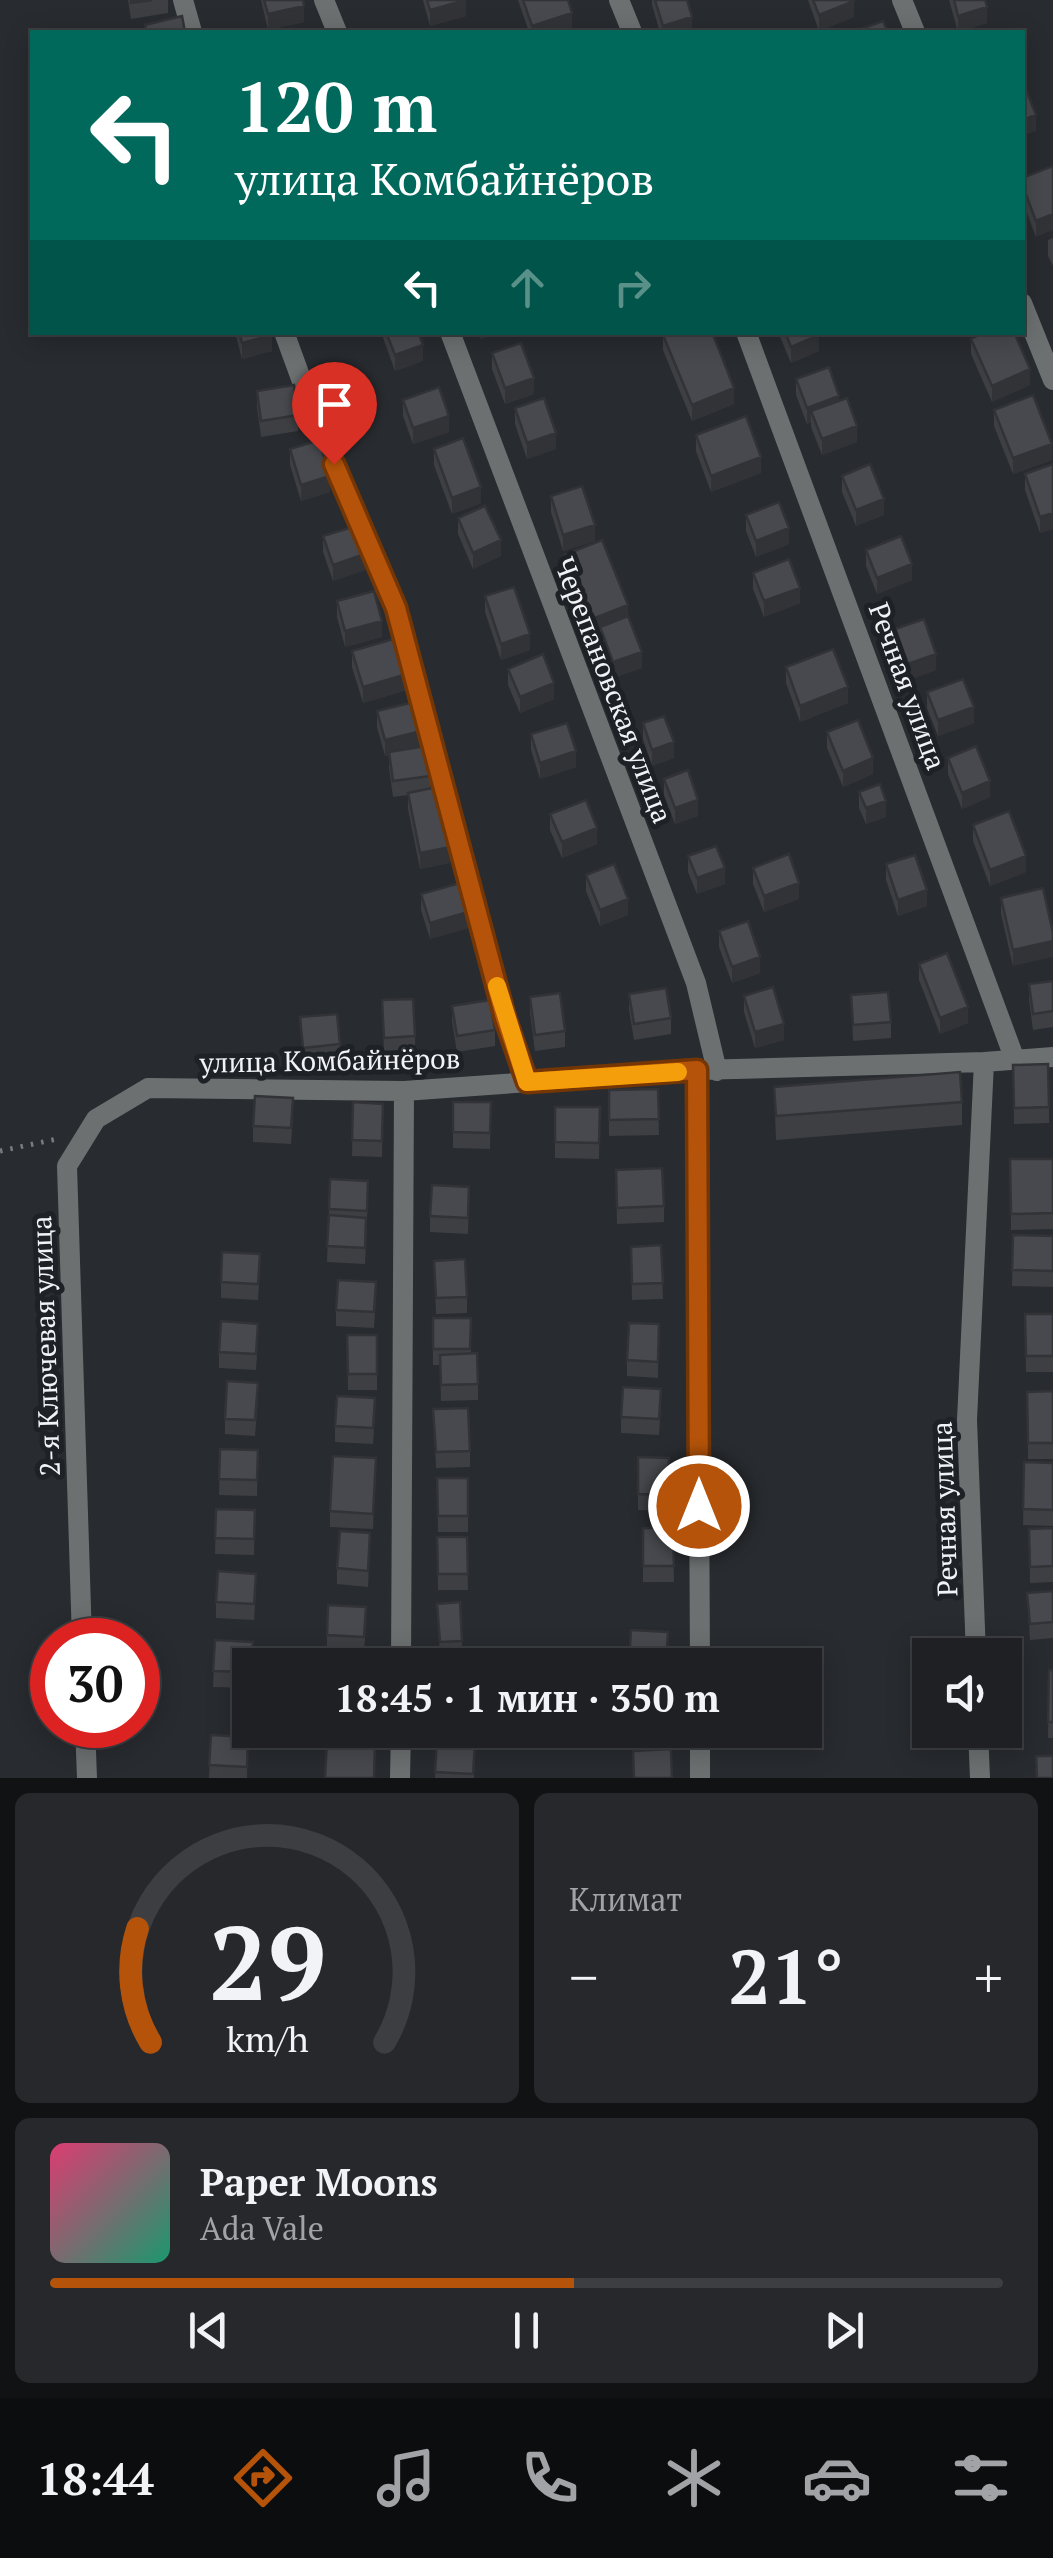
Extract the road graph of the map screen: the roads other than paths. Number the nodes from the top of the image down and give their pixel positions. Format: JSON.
{"nodes":[{"id":1,"x":183,"y":0,"type":"edge"},
{"id":2,"x":324,"y":0,"type":"edge"},
{"id":3,"x":619,"y":0,"type":"edge"},
{"id":4,"x":902,"y":0,"type":"edge"},
{"id":5,"x":191,"y":30,"type":"edge"},
{"id":6,"x":336,"y":30,"type":"edge"},
{"id":7,"x":631,"y":30,"type":"edge"},
{"id":8,"x":914,"y":30,"type":"edge"},
{"id":9,"x":1025,"y":310,"type":"edge"},
{"id":10,"x":285,"y":335,"type":"edge"},
{"id":11,"x":451,"y":335,"type":"edge"},
{"id":12,"x":747,"y":335,"type":"edge"},
{"id":13,"x":1053,"y":380,"type":"edge"},
{"id":14,"x":1053,"y":1057,"type":"edge"},
{"id":15,"x":1015,"y":1060,"type":"junction"},
{"id":16,"x":984,"y":1062,"type":"junction"},
{"id":17,"x":707,"y":1070,"type":"junction"},
{"id":18,"x":527,"y":1082,"type":"junction"},
{"id":19,"x":148,"y":1088,"type":"joint"},
{"id":20,"x":404,"y":1091,"type":"junction"},
{"id":21,"x":81,"y":1618,"type":"edge"},
{"id":22,"x":975,"y":1638,"type":"edge"},
{"id":23,"x":401,"y":1648,"type":"edge"},
{"id":24,"x":700,"y":1648,"type":"edge"},
{"id":25,"x":86,"y":1748,"type":"edge"},
{"id":26,"x":401,"y":1748,"type":"edge"},
{"id":27,"x":700,"y":1748,"type":"edge"},
{"id":28,"x":979,"y":1748,"type":"edge"},
{"id":29,"x":87,"y":1778,"type":"edge"},
{"id":30,"x":400,"y":1778,"type":"edge"},
{"id":31,"x":700,"y":1778,"type":"edge"},
{"id":32,"x":980,"y":1778,"type":"edge"}],
"edges":[{"from":1,"to":5,"type":"street"},
{"from":2,"to":6,"type":"street"},
{"from":3,"to":7,"type":"street"},
{"from":4,"to":8,"type":"street"},
{"from":9,"to":13,"type":"street"},
{"from":10,"to":18,"type":"street"},
{"from":11,"to":17,"type":"street","name":"Черепановская улица"},
{"from":12,"to":15,"type":"street","name":"Речная улица"},
{"from":14,"to":15,"type":"street","name":"улица Комбайнёров"},
{"from":15,"to":16,"type":"street","name":"улица Комбайнёров"},
{"from":16,"to":17,"type":"street","name":"улица Комбайнёров"},
{"from":16,"to":22,"type":"street","name":"Речная улица"},
{"from":17,"to":18,"type":"street","name":"улица Комбайнёров"},
{"from":17,"to":24,"type":"street","name":"Черепановская улица"},
{"from":18,"to":20,"type":"street","name":"улица Комбайнёров"},
{"from":19,"to":20,"type":"street","name":"улица Комбайнёров"},
{"from":19,"to":21,"type":"street","name":"2-я Ключевая улица"},
{"from":20,"to":23,"type":"street"},
{"from":25,"to":29,"type":"street"},
{"from":26,"to":30,"type":"street"},
{"from":27,"to":31,"type":"street"},
{"from":28,"to":32,"type":"street"}]}
